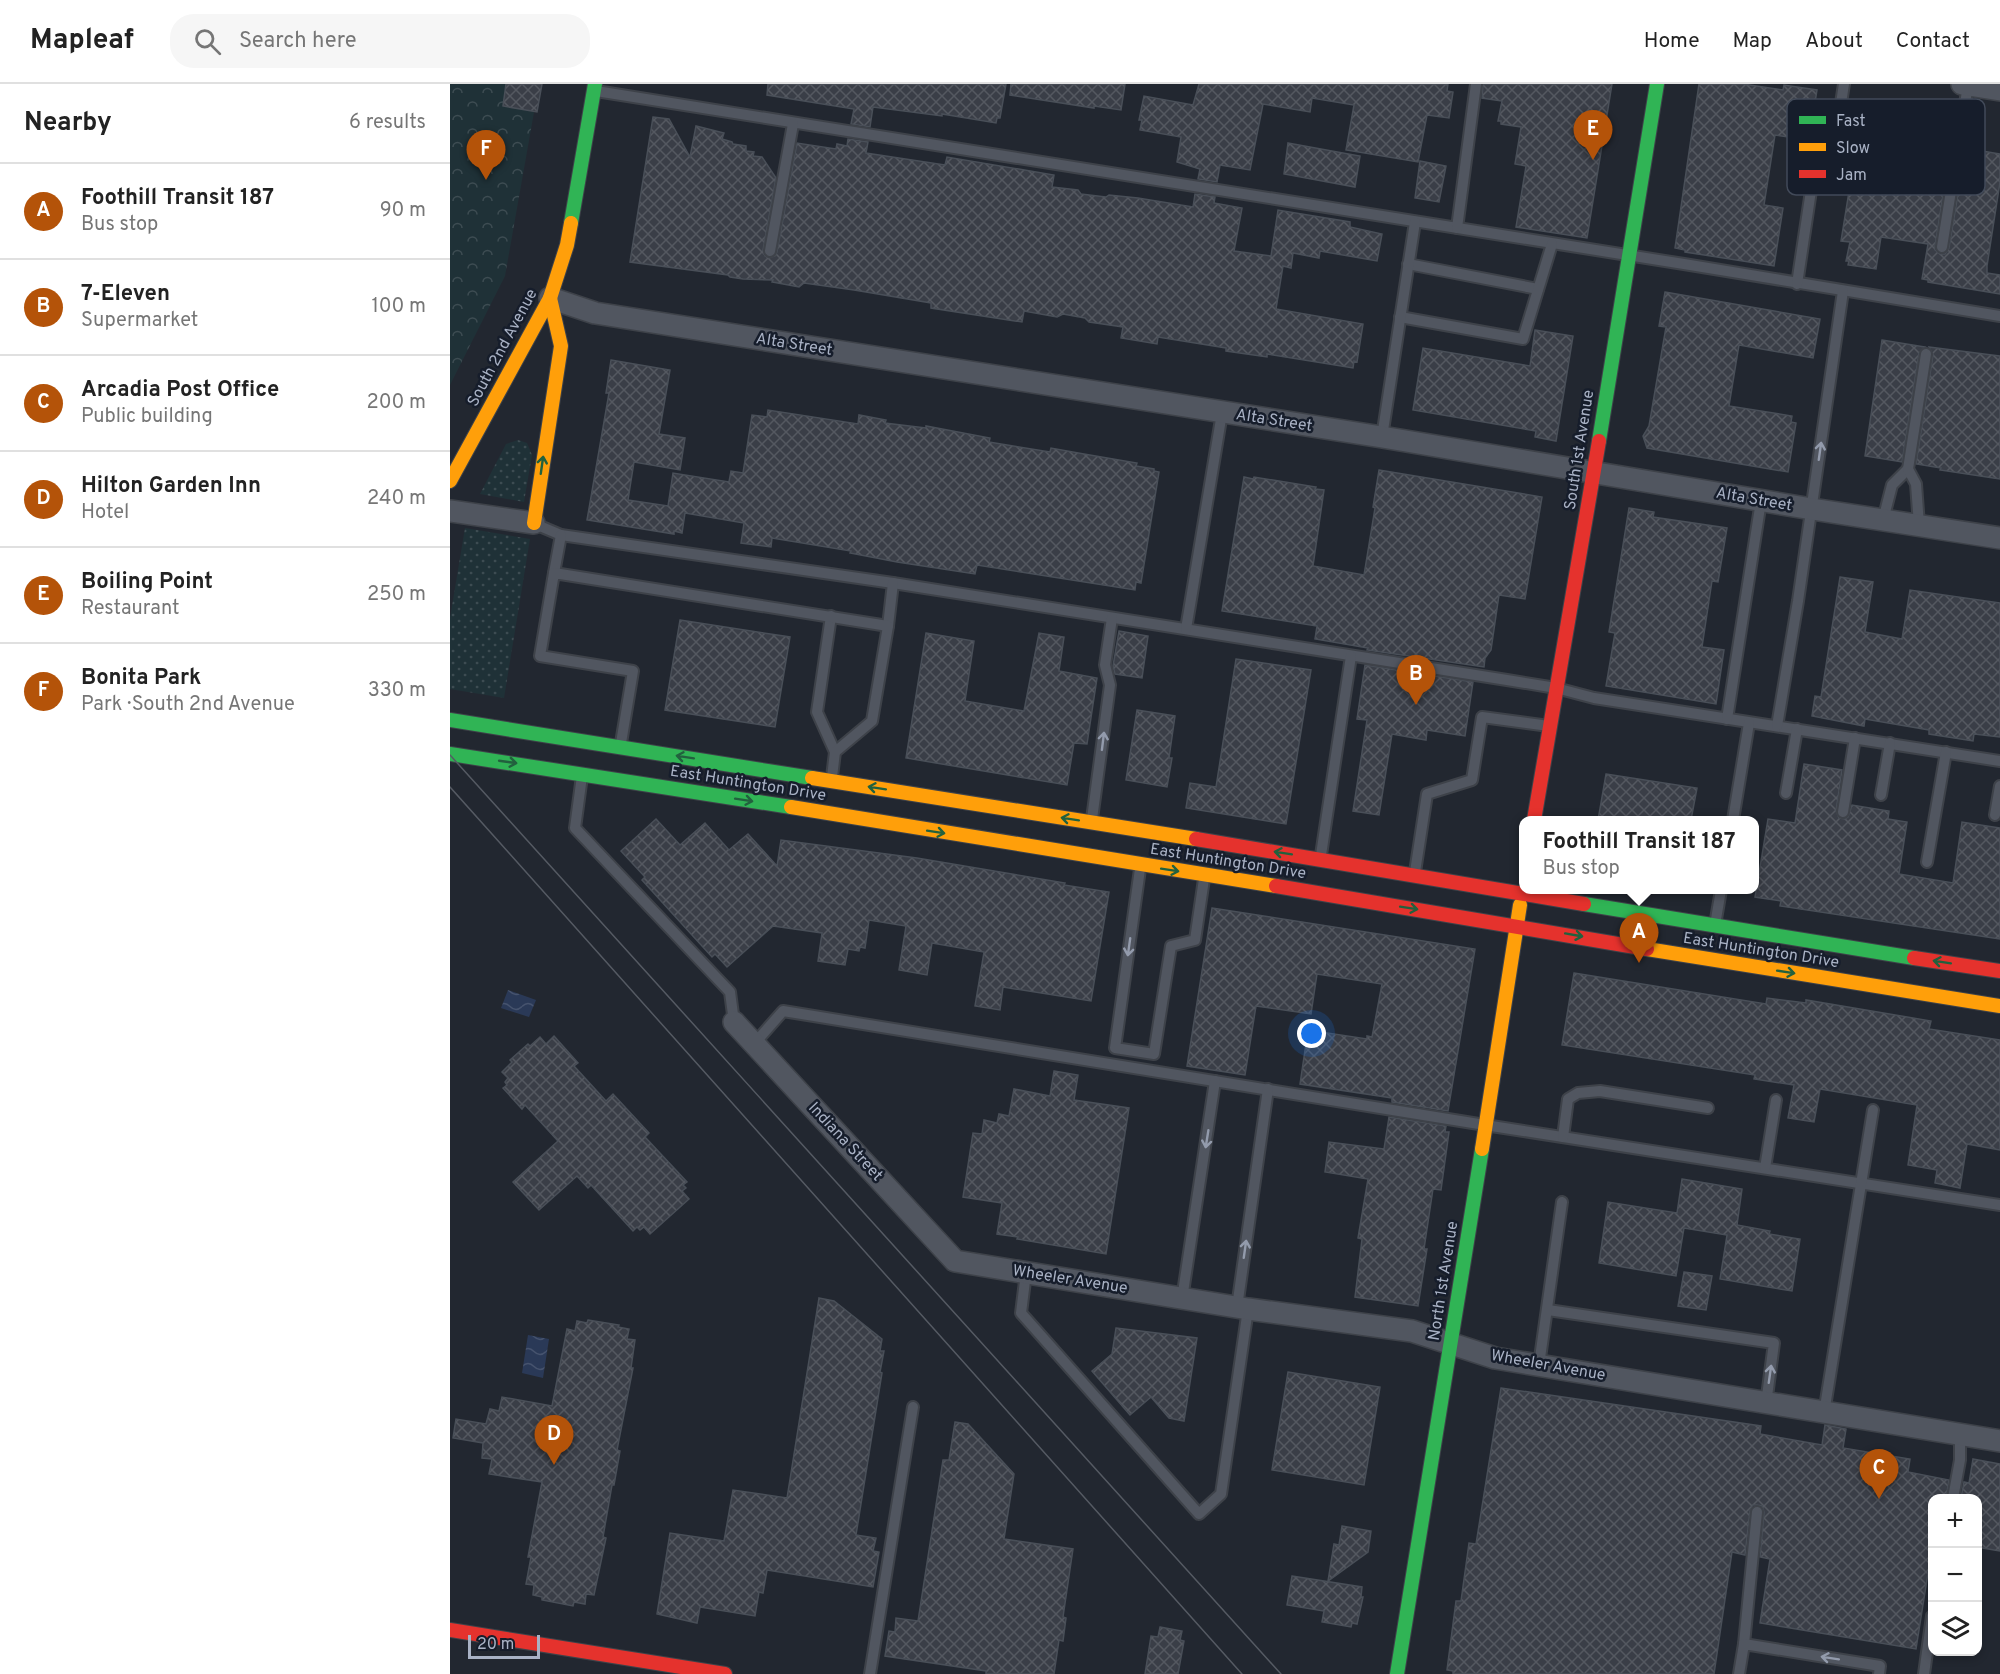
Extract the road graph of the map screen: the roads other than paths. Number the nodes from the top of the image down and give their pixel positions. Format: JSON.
{"nodes":[{"id":1,"x":1476,"y":84,"type":"edge"},
{"id":2,"x":1657,"y":84,"type":"edge"},
{"id":3,"x":1844,"y":84,"type":"edge"},
{"id":4,"x":1965,"y":85,"type":"edge"},
{"id":5,"x":595,"y":88,"type":"edge"},
{"id":6,"x":2000,"y":90,"type":"edge"},
{"id":7,"x":1842,"y":99,"type":"edge"},
{"id":8,"x":793,"y":124,"type":"junction"},
{"id":9,"x":1810,"y":195,"type":"edge"},
{"id":10,"x":1949,"y":195,"type":"edge"},
{"id":11,"x":1415,"y":222,"type":"junction"},
{"id":12,"x":1456,"y":228,"type":"junction"},
{"id":13,"x":1552,"y":244,"type":"junction"},
{"id":14,"x":1942,"y":247,"type":"dead end"},
{"id":15,"x":770,"y":251,"type":"dead end"},
{"id":16,"x":1628,"y":257,"type":"junction"},
{"id":17,"x":1408,"y":264,"type":"junction"},
{"id":18,"x":1797,"y":284,"type":"junction"},
{"id":19,"x":1538,"y":289,"type":"junction"},
{"id":20,"x":1843,"y":291,"type":"junction"},
{"id":21,"x":550,"y":298,"type":"junction"},
{"id":22,"x":2000,"y":316,"type":"edge"},
{"id":23,"x":1400,"y":317,"type":"junction"},
{"id":24,"x":1926,"y":354,"type":"dead end"},
{"id":25,"x":1222,"y":413,"type":"junction"},
{"id":26,"x":1382,"y":437,"type":"junction"},
{"id":27,"x":1908,"y":468,"type":"junction"},
{"id":28,"x":1594,"y":472,"type":"junction"},
{"id":29,"x":450,"y":481,"type":"edge"},
{"id":30,"x":1761,"y":501,"type":"junction"},
{"id":31,"x":1812,"y":509,"type":"junction"},
{"id":32,"x":450,"y":511,"type":"edge"},
{"id":33,"x":1883,"y":520,"type":"junction"},
{"id":34,"x":534,"y":523,"type":"junction"},
{"id":35,"x":1918,"y":525,"type":"junction"},
{"id":36,"x":561,"y":535,"type":"junction"},
{"id":37,"x":2000,"y":538,"type":"edge"},
{"id":38,"x":554,"y":573,"type":"junction"},
{"id":39,"x":893,"y":583,"type":"junction"},
{"id":40,"x":831,"y":616,"type":"junction"},
{"id":41,"x":1112,"y":618,"type":"junction"},
{"id":42,"x":888,"y":626,"type":"junction"},
{"id":43,"x":1186,"y":629,"type":"junction"},
{"id":44,"x":1351,"y":656,"type":"junction"},
{"id":45,"x":1556,"y":688,"type":"junction"},
{"id":46,"x":1727,"y":719,"type":"junction"},
{"id":47,"x":450,"y":720,"type":"edge"},
{"id":48,"x":1749,"y":723,"type":"junction"},
{"id":49,"x":1550,"y":726,"type":"junction"},
{"id":50,"x":1777,"y":726,"type":"junction"},
{"id":51,"x":1797,"y":729,"type":"junction"},
{"id":52,"x":1855,"y":738,"type":"junction"},
{"id":53,"x":1890,"y":743,"type":"junction"},
{"id":54,"x":621,"y":746,"type":"junction"},
{"id":55,"x":835,"y":752,"type":"junction"},
{"id":56,"x":1946,"y":752,"type":"junction"},
{"id":57,"x":450,"y":754,"type":"edge"},
{"id":58,"x":2000,"y":761,"type":"edge"},
{"id":59,"x":582,"y":773,"type":"junction"},
{"id":60,"x":831,"y":781,"type":"junction"},
{"id":61,"x":2000,"y":786,"type":"edge"},
{"id":62,"x":1786,"y":793,"type":"dead end"},
{"id":63,"x":1881,"y":795,"type":"dead end"},
{"id":64,"x":1843,"y":812,"type":"dead end"},
{"id":65,"x":1995,"y":815,"type":"dead end"},
{"id":66,"x":1535,"y":816,"type":"edge"},
{"id":67,"x":1733,"y":816,"type":"edge"},
{"id":68,"x":1092,"y":822,"type":"junction"},
{"id":69,"x":1321,"y":859,"type":"junction"},
{"id":70,"x":1927,"y":862,"type":"dead end"},
{"id":71,"x":1141,"y":865,"type":"junction"},
{"id":72,"x":1204,"y":875,"type":"junction"},
{"id":73,"x":1414,"y":875,"type":"junction"},
{"id":74,"x":1519,"y":888,"type":"edge"},
{"id":75,"x":1522,"y":894,"type":"edge"},
{"id":76,"x":1553,"y":894,"type":"edge"},
{"id":77,"x":1720,"y":894,"type":"edge"},
{"id":78,"x":1516,"y":925,"type":"junction"},
{"id":79,"x":1715,"y":927,"type":"junction"},
{"id":80,"x":2000,"y":971,"type":"edge"},
{"id":81,"x":2000,"y":1006,"type":"edge"},
{"id":82,"x":734,"y":1022,"type":"joint"},
{"id":83,"x":754,"y":1044,"type":"junction"},
{"id":84,"x":1215,"y":1081,"type":"junction"},
{"id":85,"x":1268,"y":1089,"type":"junction"},
{"id":86,"x":1776,"y":1100,"type":"dead end"},
{"id":87,"x":1708,"y":1108,"type":"dead end"},
{"id":88,"x":1873,"y":1110,"type":"dead end"},
{"id":89,"x":1485,"y":1125,"type":"junction"},
{"id":90,"x":1563,"y":1137,"type":"junction"},
{"id":91,"x":1765,"y":1168,"type":"junction"},
{"id":92,"x":1861,"y":1183,"type":"junction"},
{"id":93,"x":1562,"y":1202,"type":"dead end"},
{"id":94,"x":2000,"y":1205,"type":"edge"},
{"id":95,"x":955,"y":1261,"type":"joint"},
{"id":96,"x":1026,"y":1273,"type":"junction"},
{"id":97,"x":1182,"y":1299,"type":"junction"},
{"id":98,"x":1243,"y":1308,"type":"junction"},
{"id":99,"x":1548,"y":1311,"type":"junction"},
{"id":100,"x":1451,"y":1344,"type":"junction"},
{"id":101,"x":1539,"y":1365,"type":"junction"},
{"id":102,"x":1766,"y":1404,"type":"junction"},
{"id":103,"x":913,"y":1407,"type":"dead end"},
{"id":104,"x":1824,"y":1413,"type":"junction"},
{"id":105,"x":1960,"y":1434,"type":"junction"},
{"id":106,"x":2000,"y":1441,"type":"edge"},
{"id":107,"x":1954,"y":1494,"type":"edge"},
{"id":108,"x":1757,"y":1512,"type":"dead end"},
{"id":109,"x":450,"y":1630,"type":"edge"},
{"id":110,"x":1744,"y":1644,"type":"junction"},
{"id":111,"x":1928,"y":1645,"type":"edge"},
{"id":112,"x":725,"y":1674,"type":"edge"},
{"id":113,"x":870,"y":1674,"type":"edge"},
{"id":114,"x":1397,"y":1674,"type":"edge"},
{"id":115,"x":1739,"y":1674,"type":"edge"},
{"id":116,"x":1879,"y":1674,"type":"edge"},
{"id":117,"x":1924,"y":1674,"type":"edge"}],
"edges":[{"from":1,"to":12,"type":"lane"},
{"from":2,"to":16,"type":"main road","name":"South 1st Avenue"},
{"from":3,"to":7,"type":"lane"},
{"from":4,"to":6,"type":"street"},
{"from":5,"to":8,"type":"lane"},
{"from":5,"to":21,"type":"main road","name":"South 2nd Avenue"},
{"from":8,"to":11,"type":"lane"},
{"from":8,"to":15,"type":"lane"},
{"from":9,"to":18,"type":"lane"},
{"from":10,"to":14,"type":"lane"},
{"from":11,"to":12,"type":"lane"},
{"from":11,"to":17,"type":"lane"},
{"from":12,"to":13,"type":"lane"},
{"from":13,"to":16,"type":"lane"},
{"from":13,"to":19,"type":"lane"},
{"from":16,"to":18,"type":"lane"},
{"from":16,"to":28,"type":"main road","name":"South 1st Avenue"},
{"from":17,"to":19,"type":"lane"},
{"from":17,"to":23,"type":"lane"},
{"from":18,"to":20,"type":"lane"},
{"from":19,"to":23,"type":"lane"},
{"from":20,"to":22,"type":"lane"},
{"from":31,"to":20,"type":"lane","one_way":true},
{"from":21,"to":25,"type":"street","name":"Alta Street"},
{"from":21,"to":29,"type":"main road","name":"South 2nd Avenue"},
{"from":34,"to":21,"type":"main road","one_way":true},
{"from":23,"to":26,"type":"lane"},
{"from":24,"to":27,"type":"lane"},
{"from":25,"to":26,"type":"street","name":"Alta Street"},
{"from":25,"to":43,"type":"lane"},
{"from":26,"to":28,"type":"street","name":"Alta Street"},
{"from":27,"to":33,"type":"lane"},
{"from":27,"to":35,"type":"lane"},
{"from":28,"to":30,"type":"street","name":"Alta Street"},
{"from":28,"to":45,"type":"main road","name":"South 1st Avenue"},
{"from":30,"to":31,"type":"street","name":"Alta Street"},
{"from":30,"to":46,"type":"lane"},
{"from":31,"to":33,"type":"street","name":"Alta Street"},
{"from":31,"to":50,"type":"lane"},
{"from":32,"to":34,"type":"street"},
{"from":33,"to":35,"type":"street","name":"Alta Street"},
{"from":34,"to":36,"type":"lane"},
{"from":35,"to":37,"type":"street","name":"Alta Street"},
{"from":36,"to":38,"type":"lane"},
{"from":36,"to":39,"type":"lane"},
{"from":38,"to":40,"type":"lane"},
{"from":38,"to":54,"type":"lane"},
{"from":39,"to":41,"type":"lane"},
{"from":39,"to":42,"type":"lane"},
{"from":40,"to":42,"type":"lane"},
{"from":40,"to":55,"type":"lane"},
{"from":41,"to":43,"type":"lane"},
{"from":68,"to":41,"type":"lane","one_way":true},
{"from":42,"to":55,"type":"lane"},
{"from":43,"to":44,"type":"lane"},
{"from":44,"to":45,"type":"lane"},
{"from":44,"to":69,"type":"lane"},
{"from":45,"to":46,"type":"lane"},
{"from":45,"to":49,"type":"main road","name":"South 1st Avenue"},
{"from":46,"to":48,"type":"lane"},
{"from":47,"to":54,"type":"main road","name":"East Huntington Drive"},
{"from":48,"to":50,"type":"lane"},
{"from":48,"to":67,"type":"lane"},
{"from":49,"to":66,"type":"main road","name":"South 1st Avenue"},
{"from":49,"to":73,"type":"lane"},
{"from":50,"to":51,"type":"lane"},
{"from":51,"to":52,"type":"lane"},
{"from":51,"to":62,"type":"lane"},
{"from":52,"to":53,"type":"lane"},
{"from":52,"to":64,"type":"lane"},
{"from":53,"to":56,"type":"lane"},
{"from":53,"to":63,"type":"lane"},
{"from":60,"to":54,"type":"main road","name":"East Huntington Drive","one_way":true},
{"from":55,"to":60,"type":"lane"},
{"from":56,"to":58,"type":"lane"},
{"from":56,"to":70,"type":"lane"},
{"from":57,"to":59,"type":"main road","name":"East Huntington Drive","one_way":true},
{"from":59,"to":71,"type":"main road","name":"East Huntington Drive","one_way":true},
{"from":59,"to":82,"type":"lane"},
{"from":68,"to":60,"type":"main road","name":"East Huntington Drive","one_way":true},
{"from":61,"to":65,"type":"lane"},
{"from":69,"to":68,"type":"main road","name":"East Huntington Drive","one_way":true},
{"from":69,"to":73,"type":"main road","name":"East Huntington Drive"},
{"from":71,"to":72,"type":"main road","name":"East Huntington Drive","one_way":true},
{"from":71,"to":72,"type":"lane","one_way":true},
{"from":72,"to":78,"type":"main road","name":"East Huntington Drive","one_way":true},
{"from":73,"to":74,"type":"main road","name":"East Huntington Drive"},
{"from":75,"to":78,"type":"main road","name":"North 1st Avenue"},
{"from":76,"to":79,"type":"main road","name":"East Huntington Drive"},
{"from":77,"to":79,"type":"lane"},
{"from":78,"to":81,"type":"main road","name":"East Huntington Drive","one_way":true},
{"from":78,"to":89,"type":"main road","name":"North 1st Avenue"},
{"from":80,"to":79,"type":"main road","name":"East Huntington Drive","one_way":true},
{"from":82,"to":83,"type":"street","name":"Indiana Street"},
{"from":83,"to":84,"type":"lane"},
{"from":83,"to":95,"type":"street","name":"Indiana Street"},
{"from":84,"to":85,"type":"lane"},
{"from":84,"to":97,"type":"lane","one_way":true},
{"from":85,"to":89,"type":"lane"},
{"from":98,"to":85,"type":"lane","one_way":true},
{"from":86,"to":91,"type":"lane"},
{"from":87,"to":90,"type":"lane"},
{"from":88,"to":92,"type":"lane"},
{"from":89,"to":90,"type":"lane"},
{"from":89,"to":100,"type":"main road","name":"North 1st Avenue"},
{"from":90,"to":91,"type":"lane"},
{"from":91,"to":92,"type":"lane"},
{"from":92,"to":94,"type":"lane"},
{"from":92,"to":104,"type":"lane"},
{"from":93,"to":99,"type":"lane"},
{"from":95,"to":96,"type":"street","name":"Wheeler Avenue"},
{"from":96,"to":97,"type":"street","name":"Wheeler Avenue"},
{"from":96,"to":98,"type":"lane"},
{"from":97,"to":98,"type":"street","name":"Wheeler Avenue"},
{"from":98,"to":100,"type":"street","name":"Wheeler Avenue"},
{"from":99,"to":101,"type":"lane"},
{"from":102,"to":99,"type":"lane","one_way":true},
{"from":100,"to":101,"type":"street","name":"Wheeler Avenue"},
{"from":100,"to":114,"type":"main road","name":"North 1st Avenue"},
{"from":101,"to":102,"type":"street","name":"Wheeler Avenue"},
{"from":102,"to":104,"type":"street","name":"Wheeler Avenue"},
{"from":103,"to":113,"type":"lane"},
{"from":104,"to":105,"type":"street","name":"Wheeler Avenue"},
{"from":105,"to":106,"type":"street","name":"Wheeler Avenue"},
{"from":105,"to":107,"type":"lane"},
{"from":108,"to":110,"type":"lane"},
{"from":109,"to":112,"type":"main road"},
{"from":110,"to":115,"type":"lane"},
{"from":116,"to":110,"type":"lane","one_way":true},
{"from":111,"to":117,"type":"lane"}]}
